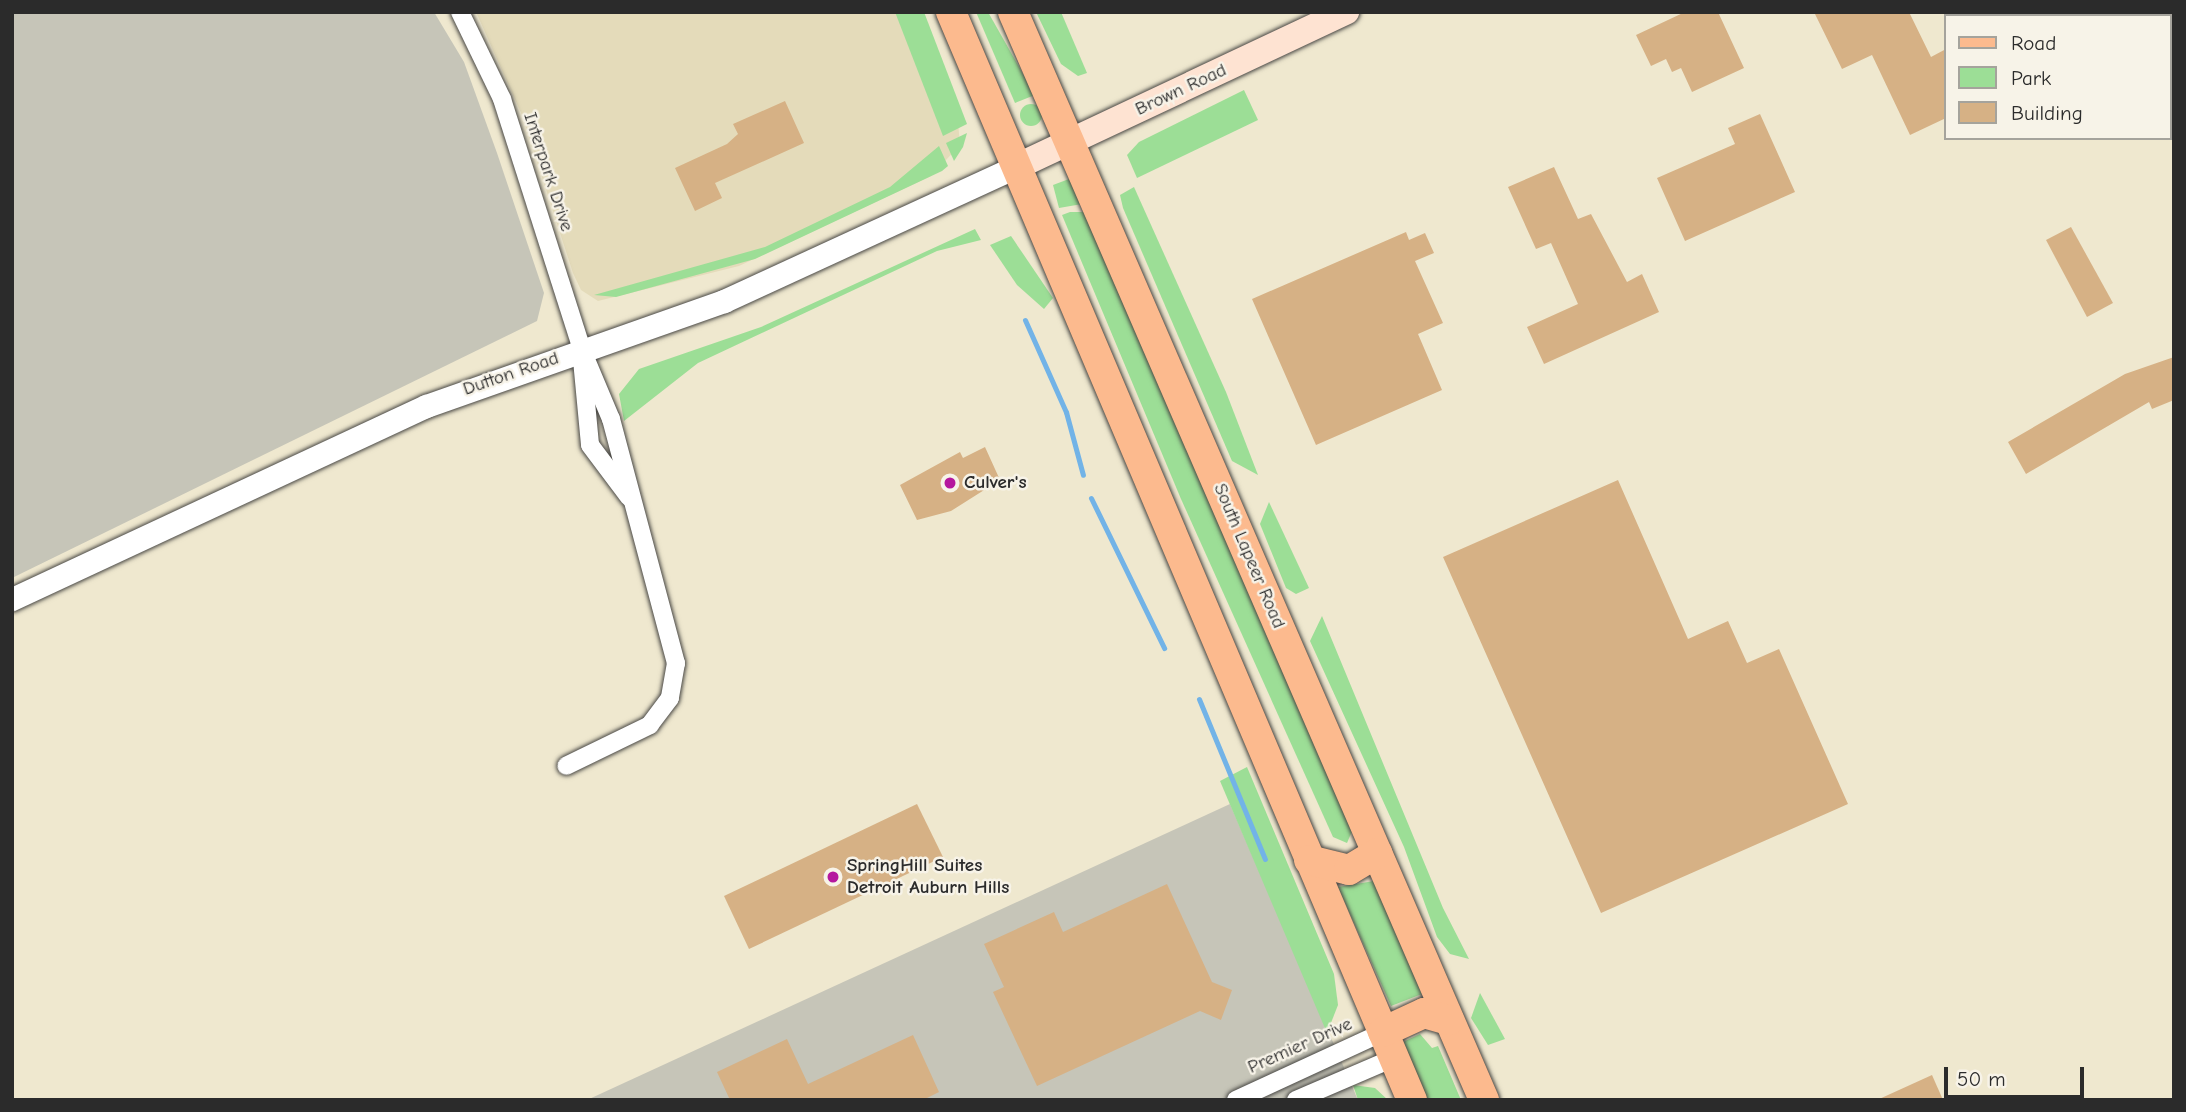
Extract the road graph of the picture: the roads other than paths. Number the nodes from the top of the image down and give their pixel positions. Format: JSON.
{"nodes":[{"id":1,"x":460,"y":12,"type":"edge"},
{"id":2,"x":951,"y":12,"type":"edge"},
{"id":3,"x":1013,"y":12,"type":"edge"},
{"id":4,"x":1346,"y":12,"type":"edge"},
{"id":5,"x":1070,"y":142,"type":"junction"},
{"id":6,"x":1016,"y":167,"type":"junction"},
{"id":7,"x":582,"y":350,"type":"junction"},
{"id":8,"x":629,"y":497,"type":"junction"},
{"id":9,"x":12,"y":599,"type":"edge"},
{"id":10,"x":566,"y":766,"type":"dead end"},
{"id":11,"x":1377,"y":853,"type":"junction"},
{"id":12,"x":1308,"y":860,"type":"junction"},
{"id":13,"x":1449,"y":1020,"type":"junction"},
{"id":14,"x":1389,"y":1045,"type":"junction"},
{"id":15,"x":1236,"y":1100,"type":"edge"},
{"id":16,"x":1296,"y":1100,"type":"edge"},
{"id":17,"x":1412,"y":1100,"type":"edge"},
{"id":18,"x":1484,"y":1100,"type":"edge"}],
"edges":[{"from":1,"to":7,"type":"street","name":"Interpark Drive"},
{"from":2,"to":6,"type":"main road"},
{"from":3,"to":5,"type":"main road","name":"South Lapeer Road"},
{"from":4,"to":5,"type":"main road","name":"Brown Road"},
{"from":5,"to":6,"type":"main road","name":"Brown Road"},
{"from":5,"to":11,"type":"main road","name":"South Lapeer Road"},
{"from":6,"to":7,"type":"street","name":"Dutton Road"},
{"from":6,"to":12,"type":"main road"},
{"from":7,"to":8,"type":"street","name":"Interpark Drive"},
{"from":7,"to":8,"type":"street","name":"Interpark Drive"},
{"from":7,"to":9,"type":"street","name":"Dutton Road"},
{"from":8,"to":10,"type":"street","name":"Interpark Drive"},
{"from":11,"to":12,"type":"main road"},
{"from":11,"to":13,"type":"main road","name":"South Lapeer Road"},
{"from":12,"to":14,"type":"main road"},
{"from":13,"to":14,"type":"main road"},
{"from":13,"to":18,"type":"main road","name":"South Lapeer Road"},
{"from":14,"to":15,"type":"street","name":"Premier Drive"},
{"from":14,"to":16,"type":"street"},
{"from":14,"to":17,"type":"main road"}]}
